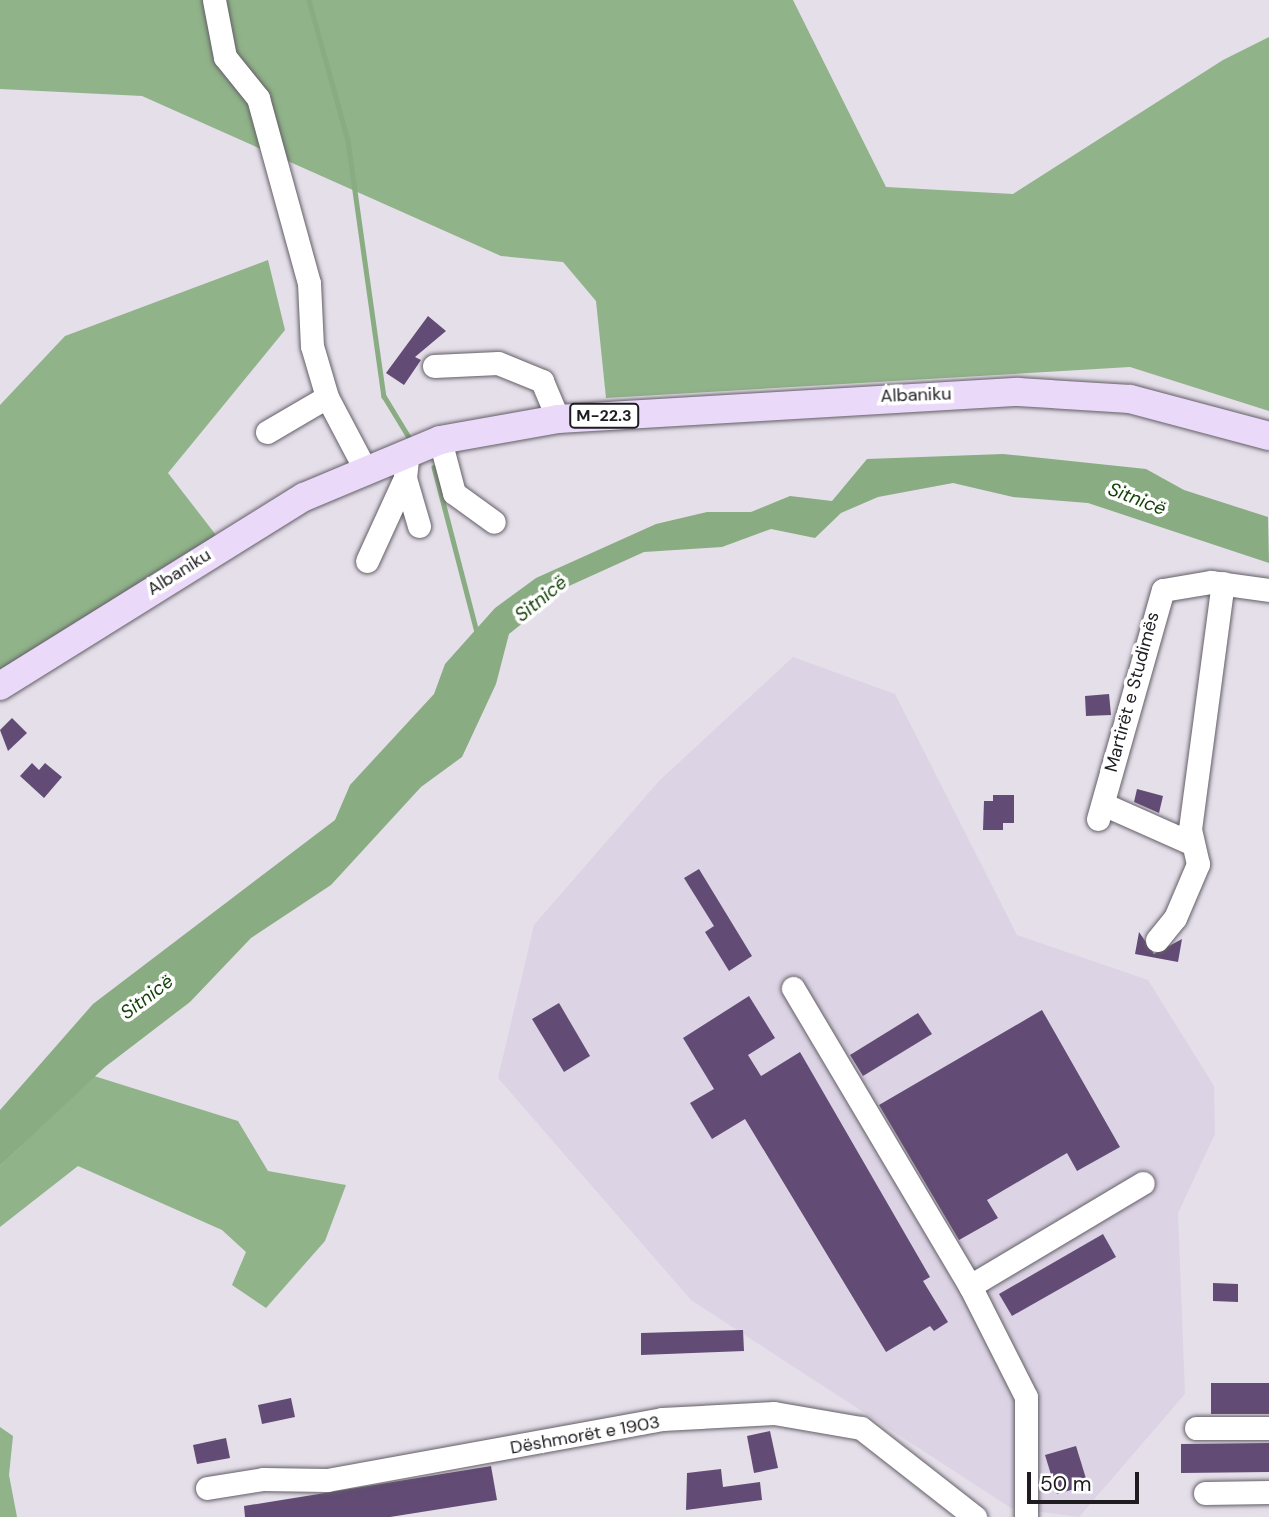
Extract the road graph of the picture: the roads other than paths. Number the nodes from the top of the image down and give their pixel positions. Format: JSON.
{"nodes":[{"id":1,"x":214,"y":0,"type":"edge"},
{"id":2,"x":435,"y":366,"type":"dead end"},
{"id":3,"x":327,"y":397,"type":"junction"},
{"id":4,"x":558,"y":419,"type":"junction"},
{"id":5,"x":267,"y":432,"type":"dead end"},
{"id":6,"x":1269,"y":436,"type":"edge"},
{"id":7,"x":440,"y":440,"type":"junction"},
{"id":8,"x":407,"y":465,"type":"junction"},
{"id":9,"x":365,"y":469,"type":"junction"},
{"id":10,"x":494,"y":522,"type":"dead end"},
{"id":11,"x":419,"y":526,"type":"dead end"},
{"id":12,"x":367,"y":561,"type":"dead end"},
{"id":13,"x":1223,"y":583,"type":"junction"},
{"id":14,"x":1269,"y":590,"type":"edge"},
{"id":15,"x":0,"y":686,"type":"edge"},
{"id":16,"x":1191,"y":843,"type":"junction"},
{"id":17,"x":1157,"y":940,"type":"dead end"},
{"id":18,"x":793,"y":988,"type":"dead end"},
{"id":19,"x":1143,"y":1183,"type":"dead end"},
{"id":20,"x":970,"y":1286,"type":"junction"},
{"id":21,"x":1196,"y":1428,"type":"dead end"},
{"id":22,"x":1269,"y":1428,"type":"edge"},
{"id":23,"x":207,"y":1488,"type":"dead end"},
{"id":24,"x":1269,"y":1492,"type":"edge"},
{"id":25,"x":1205,"y":1493,"type":"dead end"},
{"id":26,"x":1026,"y":1511,"type":"edge"},
{"id":27,"x":975,"y":1517,"type":"edge"}],
"edges":[{"from":1,"to":3,"type":"street"},
{"from":2,"to":4,"type":"street"},
{"from":3,"to":5,"type":"street"},
{"from":3,"to":9,"type":"street"},
{"from":4,"to":6,"type":"main road","name":"Albaniku","number":"M-22.3"},
{"from":4,"to":7,"type":"main road","name":"Albaniku","number":"M-22.3"},
{"from":7,"to":8,"type":"main road","name":"Albaniku","number":"M-22.3"},
{"from":7,"to":10,"type":"street"},
{"from":8,"to":9,"type":"main road","name":"Albaniku","number":"M-22.3"},
{"from":8,"to":11,"type":"street"},
{"from":8,"to":12,"type":"street"},
{"from":9,"to":15,"type":"main road","name":"Albaniku","number":"M-22.3"},
{"from":13,"to":14,"type":"street","name":"Martirët e Studimës"},
{"from":13,"to":16,"type":"street"},
{"from":13,"to":16,"type":"street","name":"Martirët e Studimës"},
{"from":16,"to":17,"type":"street"},
{"from":18,"to":20,"type":"street"},
{"from":19,"to":20,"type":"street"},
{"from":20,"to":26,"type":"street"},
{"from":21,"to":22,"type":"street"},
{"from":23,"to":27,"type":"street","name":"Dëshmorët e 1903"},
{"from":24,"to":25,"type":"street"}]}
